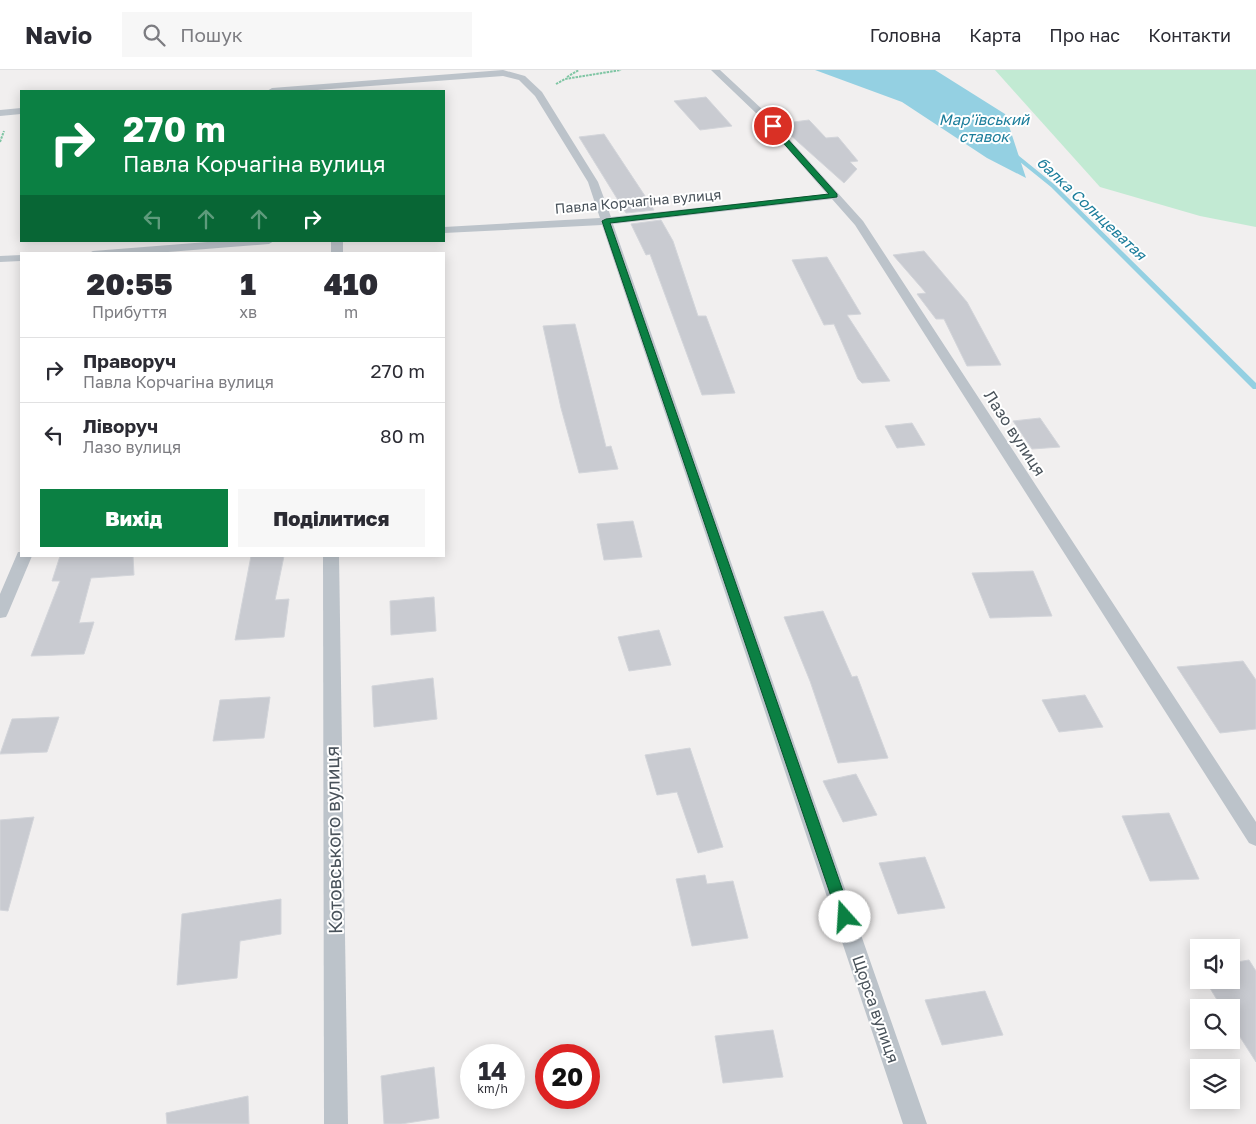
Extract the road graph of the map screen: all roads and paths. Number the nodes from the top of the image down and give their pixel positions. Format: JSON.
{"nodes":[{"id":1,"x":579,"y":70,"type":"edge"},
{"id":2,"x":621,"y":70,"type":"edge"},
{"id":3,"x":715,"y":70,"type":"edge"},
{"id":4,"x":565,"y":79,"type":"junction"},
{"id":5,"x":286,"y":90,"type":"edge"},
{"id":6,"x":539,"y":94,"type":"junction"},
{"id":7,"x":20,"y":111,"type":"edge"},
{"id":8,"x":0,"y":113,"type":"edge"},
{"id":9,"x":834,"y":196,"type":"junction"},
{"id":10,"x":606,"y":221,"type":"junction"},
{"id":11,"x":445,"y":230,"type":"edge"},
{"id":12,"x":256,"y":242,"type":"edge"},
{"id":13,"x":121,"y":252,"type":"edge"},
{"id":14,"x":20,"y":258,"type":"edge"},
{"id":15,"x":0,"y":259,"type":"edge"},
{"id":16,"x":24,"y":557,"type":"edge"},
{"id":17,"x":331,"y":557,"type":"edge"},
{"id":18,"x":0,"y":613,"type":"edge"},
{"id":19,"x":1256,"y":838,"type":"edge"},
{"id":20,"x":336,"y":1124,"type":"edge"},
{"id":21,"x":915,"y":1124,"type":"edge"}],
"edges":[{"from":1,"to":4,"type":"path"},
{"from":2,"to":4,"type":"path"},
{"from":3,"to":9,"type":"lane","name":"Лазо вулиця"},
{"from":4,"to":6,"type":"path"},
{"from":5,"to":6,"type":"lane","name":"Щорса вулиця"},
{"from":6,"to":10,"type":"lane","name":"Щорса вулиця"},
{"from":7,"to":8,"type":"lane"},
{"from":9,"to":10,"type":"lane","name":"Павла Корчагіна вулиця"},
{"from":9,"to":19,"type":"lane","name":"Лазо вулиця"},
{"from":10,"to":11,"type":"lane","name":"Павла Корчагіна вулиця"},
{"from":10,"to":21,"type":"lane","name":"Щорса вулиця"},
{"from":12,"to":13,"type":"lane"},
{"from":14,"to":15,"type":"lane"},
{"from":16,"to":18,"type":"lane"},
{"from":17,"to":20,"type":"lane","name":"Котовського вулиця"}]}
